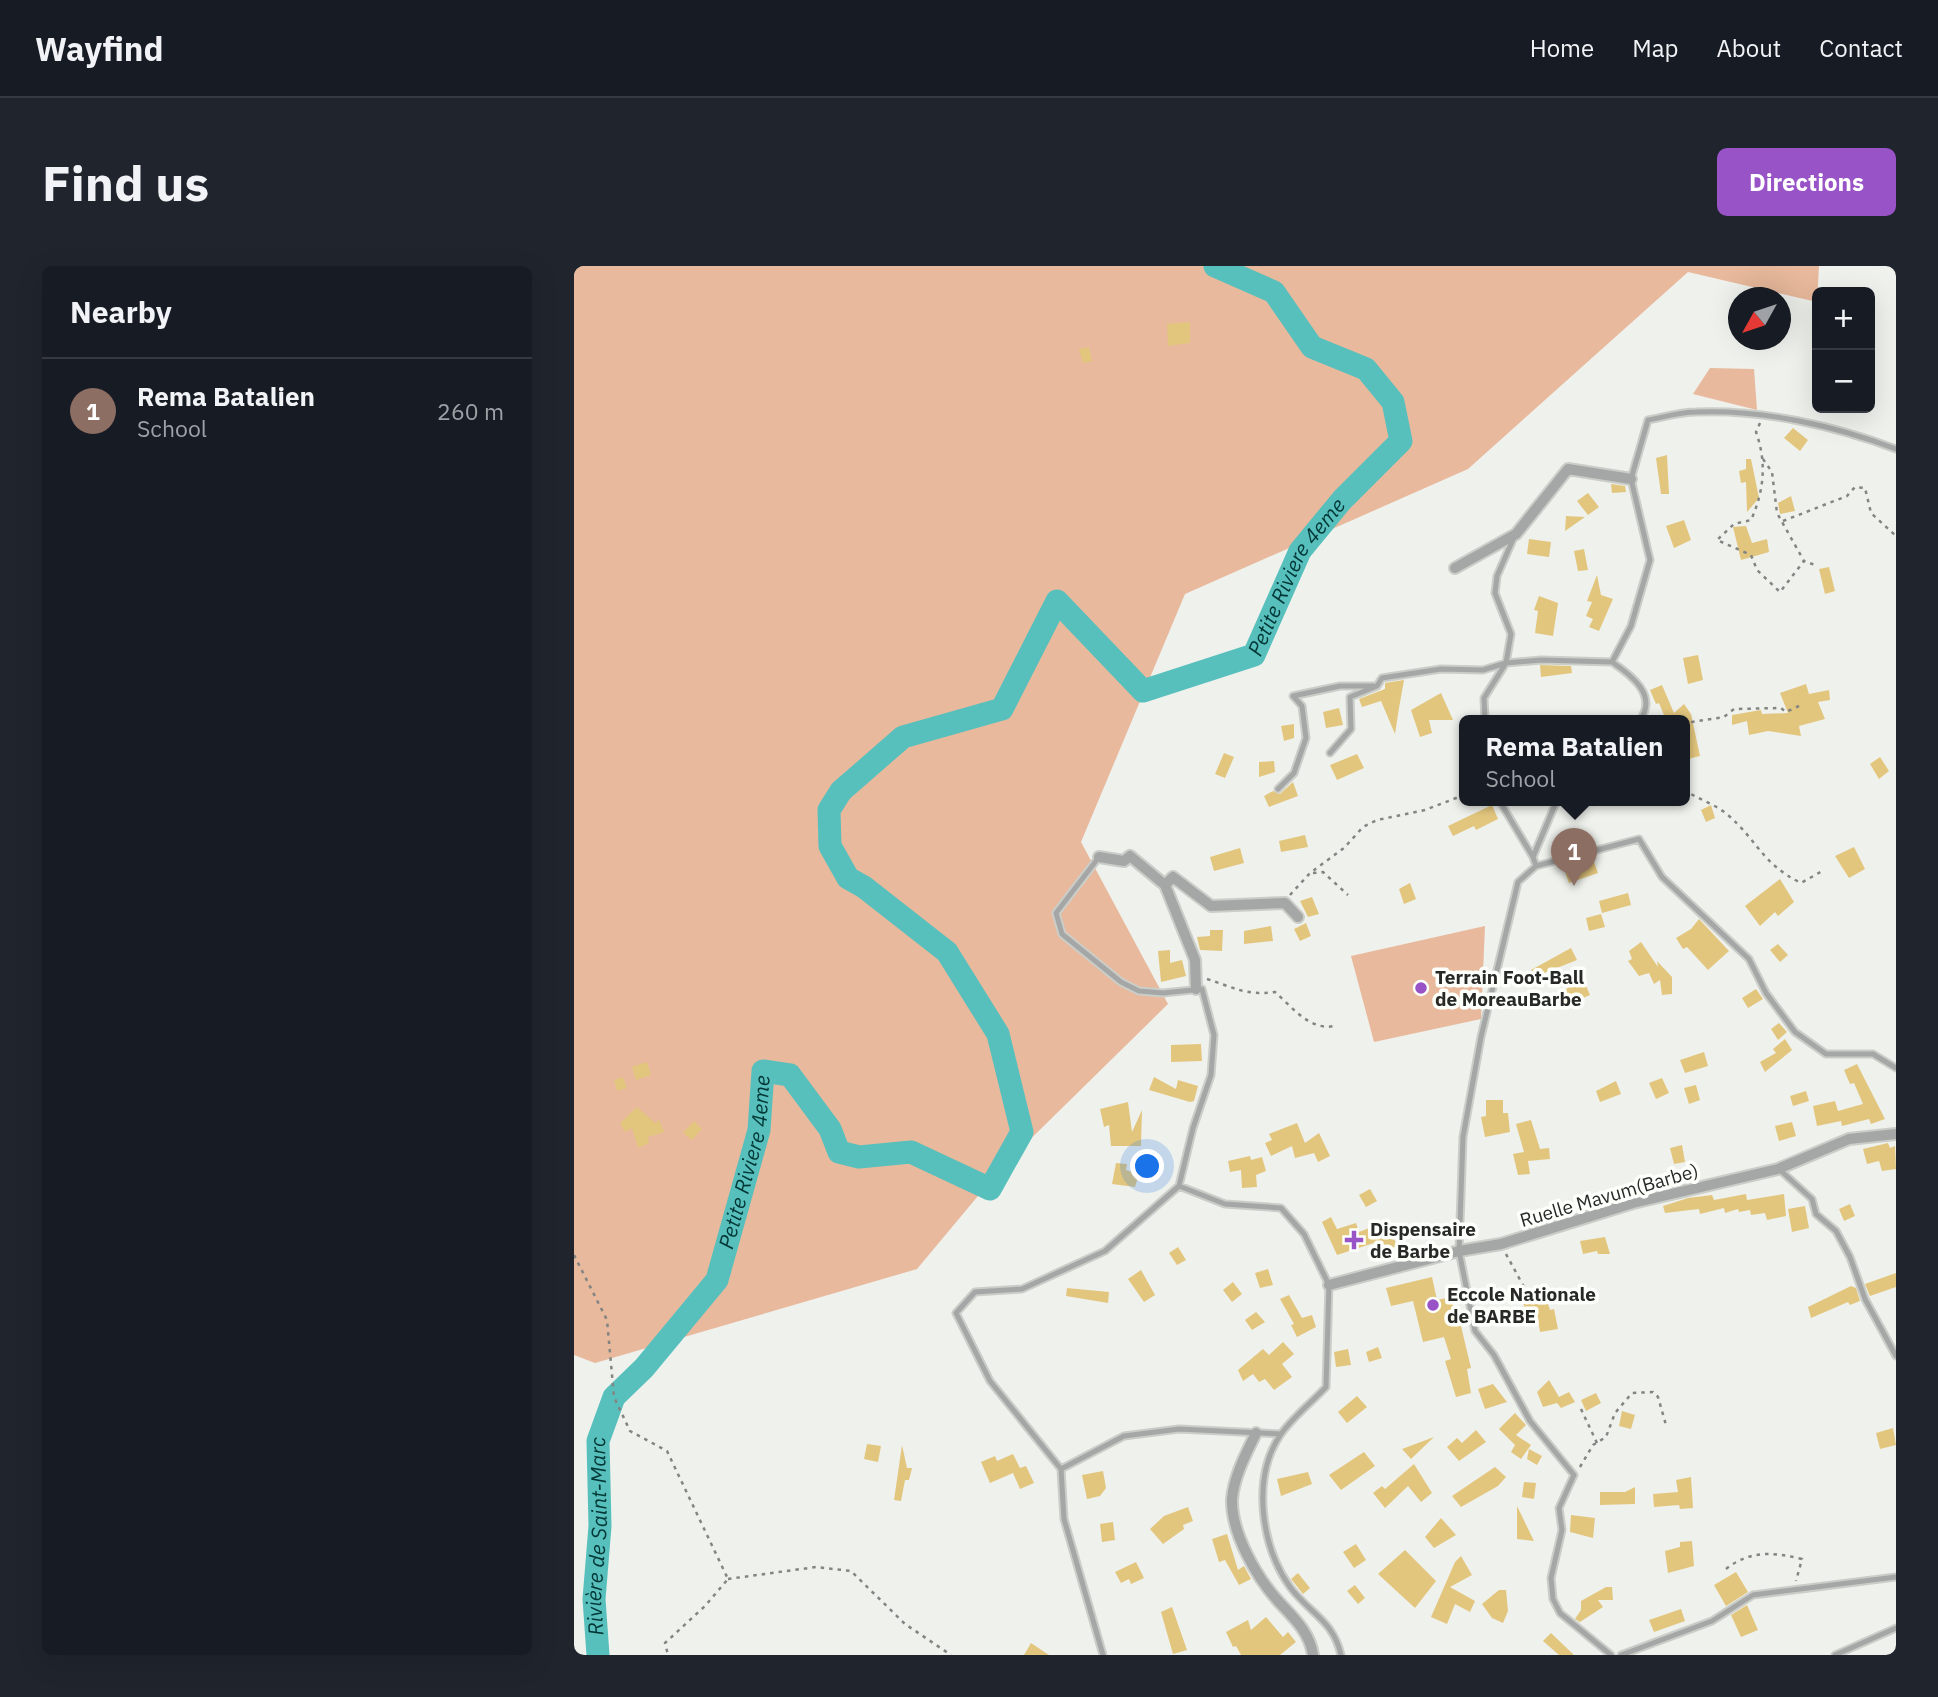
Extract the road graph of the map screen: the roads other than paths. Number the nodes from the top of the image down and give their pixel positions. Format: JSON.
{"nodes":[{"id":1,"x":1896,"y":449,"type":"edge"},
{"id":2,"x":1631,"y":479,"type":"junction"},
{"id":3,"x":1516,"y":534,"type":"junction"},
{"id":4,"x":1455,"y":568,"type":"dead end"},
{"id":5,"x":1612,"y":662,"type":"junction"},
{"id":6,"x":1506,"y":663,"type":"junction"},
{"id":7,"x":1377,"y":686,"type":"junction"},
{"id":8,"x":1485,"y":715,"type":"edge"},
{"id":9,"x":1642,"y":715,"type":"edge"},
{"id":10,"x":1330,"y":753,"type":"dead end"},
{"id":11,"x":1278,"y":789,"type":"dead end"},
{"id":12,"x":1503,"y":806,"type":"edge"},
{"id":13,"x":1554,"y":806,"type":"edge"},
{"id":14,"x":1533,"y":856,"type":"junction"},
{"id":15,"x":1099,"y":857,"type":"joint"},
{"id":16,"x":1536,"y":866,"type":"junction"},
{"id":17,"x":1165,"y":885,"type":"junction"},
{"id":18,"x":1298,"y":917,"type":"dead end"},
{"id":19,"x":1196,"y":989,"type":"junction"},
{"id":20,"x":1896,"y":1068,"type":"edge"},
{"id":21,"x":1896,"y":1134,"type":"edge"},
{"id":22,"x":1778,"y":1169,"type":"junction"},
{"id":23,"x":1180,"y":1186,"type":"junction"},
{"id":24,"x":1459,"y":1251,"type":"junction"},
{"id":25,"x":1329,"y":1285,"type":"junction"},
{"id":26,"x":1896,"y":1356,"type":"edge"},
{"id":27,"x":1256,"y":1433,"type":"junction"},
{"id":28,"x":1280,"y":1434,"type":"junction"},
{"id":29,"x":1061,"y":1469,"type":"junction"},
{"id":30,"x":1896,"y":1577,"type":"edge"},
{"id":31,"x":1896,"y":1628,"type":"edge"},
{"id":32,"x":1104,"y":1655,"type":"edge"},
{"id":33,"x":1313,"y":1655,"type":"edge"},
{"id":34,"x":1341,"y":1655,"type":"edge"},
{"id":35,"x":1611,"y":1655,"type":"edge"},
{"id":36,"x":1621,"y":1655,"type":"edge"},
{"id":37,"x":1835,"y":1655,"type":"edge"}],
"edges":[{"from":1,"to":2,"type":"lane"},
{"from":2,"to":3,"type":"street"},
{"from":2,"to":5,"type":"lane"},
{"from":3,"to":4,"type":"street"},
{"from":3,"to":6,"type":"lane"},
{"from":5,"to":6,"type":"lane"},
{"from":5,"to":9,"type":"lane"},
{"from":6,"to":7,"type":"lane"},
{"from":6,"to":8,"type":"lane"},
{"from":7,"to":10,"type":"lane"},
{"from":7,"to":11,"type":"lane"},
{"from":12,"to":14,"type":"lane"},
{"from":13,"to":14,"type":"lane"},
{"from":14,"to":16,"type":"lane"},
{"from":15,"to":17,"type":"street"},
{"from":15,"to":19,"type":"lane"},
{"from":16,"to":20,"type":"lane"},
{"from":16,"to":24,"type":"lane"},
{"from":17,"to":18,"type":"street"},
{"from":17,"to":19,"type":"street"},
{"from":19,"to":23,"type":"lane"},
{"from":21,"to":22,"type":"street","name":"Ruelle Mavum(Barbe)"},
{"from":22,"to":24,"type":"street","name":"Ruelle Mavum(Barbe)"},
{"from":22,"to":26,"type":"lane"},
{"from":23,"to":25,"type":"lane"},
{"from":23,"to":29,"type":"lane"},
{"from":24,"to":25,"type":"street","name":"Ruelle Mavum(Barbe)"},
{"from":24,"to":35,"type":"lane"},
{"from":25,"to":28,"type":"lane"},
{"from":27,"to":28,"type":"lane"},
{"from":27,"to":29,"type":"lane"},
{"from":27,"to":33,"type":"street"},
{"from":28,"to":34,"type":"lane"},
{"from":29,"to":32,"type":"lane"},
{"from":30,"to":36,"type":"lane"},
{"from":31,"to":37,"type":"lane"}]}
